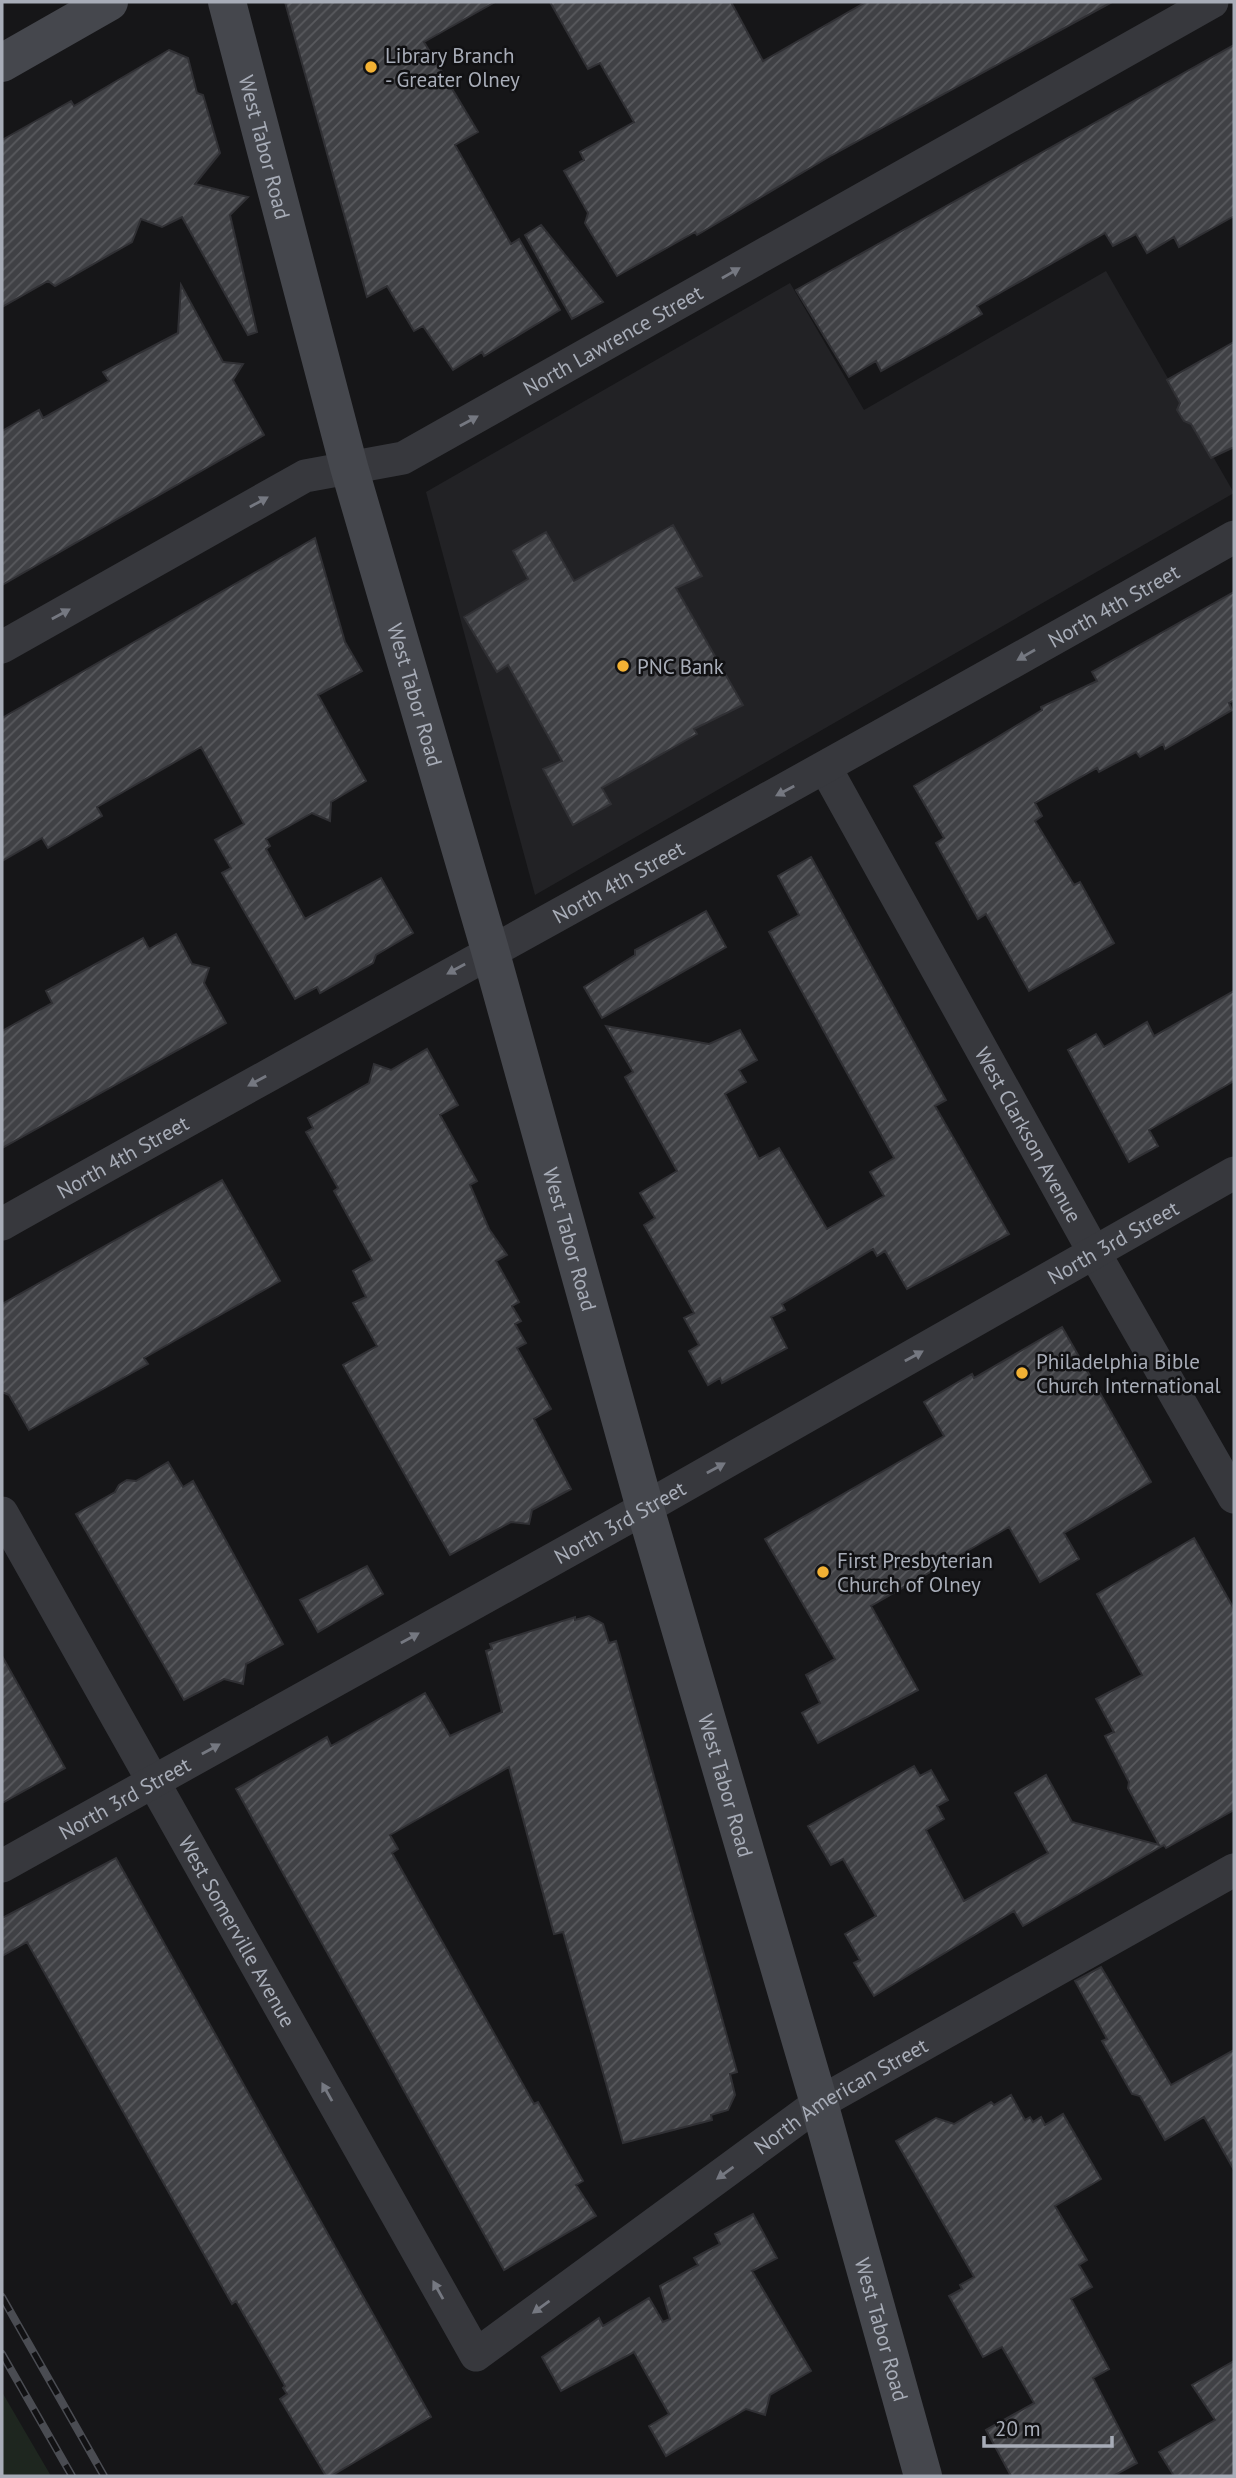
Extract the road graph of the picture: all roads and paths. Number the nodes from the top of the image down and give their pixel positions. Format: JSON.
{"nodes":[{"id":1,"x":109,"y":2,"type":"edge"},
{"id":2,"x":227,"y":2,"type":"edge"},
{"id":3,"x":1212,"y":2,"type":"edge"},
{"id":4,"x":2,"y":63,"type":"edge"},
{"id":5,"x":349,"y":467,"type":"junction"},
{"id":6,"x":1234,"y":537,"type":"edge"},
{"id":7,"x":2,"y":647,"type":"edge"},
{"id":8,"x":826,"y":769,"type":"junction"},
{"id":9,"x":490,"y":950,"type":"junction"},
{"id":10,"x":1234,"y":1173,"type":"edge"},
{"id":11,"x":2,"y":1224,"type":"edge"},
{"id":12,"x":1095,"y":1254,"type":"junction"},
{"id":13,"x":1234,"y":1497,"type":"edge"},
{"id":14,"x":645,"y":1508,"type":"junction"},
{"id":15,"x":2,"y":1513,"type":"edge"},
{"id":16,"x":152,"y":1782,"type":"junction"},
{"id":17,"x":2,"y":1866,"type":"edge"},
{"id":18,"x":1234,"y":1870,"type":"edge"},
{"id":19,"x":819,"y":2103,"type":"junction"},
{"id":20,"x":472,"y":2350,"type":"joint"},
{"id":21,"x":923,"y":2476,"type":"edge"}],
"edges":[{"from":1,"to":4,"type":"street"},
{"from":2,"to":5,"type":"street","name":"West Tabor Road"},
{"from":5,"to":3,"type":"street","name":"North Lawrence Street","one_way":true},
{"from":7,"to":5,"type":"street","name":"North Lawrence Street","one_way":true},
{"from":5,"to":9,"type":"street","name":"West Tabor Road"},
{"from":6,"to":8,"type":"street","name":"North 4th Street","one_way":true},
{"from":8,"to":9,"type":"street","name":"North 4th Street","one_way":true},
{"from":8,"to":12,"type":"street","name":"West Clarkson Avenue"},
{"from":9,"to":11,"type":"street","name":"North 4th Street","one_way":true},
{"from":9,"to":14,"type":"street","name":"West Tabor Road"},
{"from":10,"to":12,"type":"street","name":"North 3rd Street"},
{"from":12,"to":13,"type":"street","name":"West Clarkson Avenue"},
{"from":14,"to":12,"type":"street","name":"North 3rd Street","one_way":true},
{"from":16,"to":14,"type":"street","name":"North 3rd Street","one_way":true},
{"from":14,"to":19,"type":"street","name":"West Tabor Road"},
{"from":15,"to":16,"type":"street","name":"West Somerville Avenue"},
{"from":16,"to":17,"type":"street","name":"North 3rd Street"},
{"from":20,"to":16,"type":"street","name":"West Somerville Avenue","one_way":true},
{"from":18,"to":19,"type":"street","name":"North American Street"},
{"from":19,"to":20,"type":"street","name":"North American Street","one_way":true},
{"from":19,"to":21,"type":"street","name":"West Tabor Road"}]}
